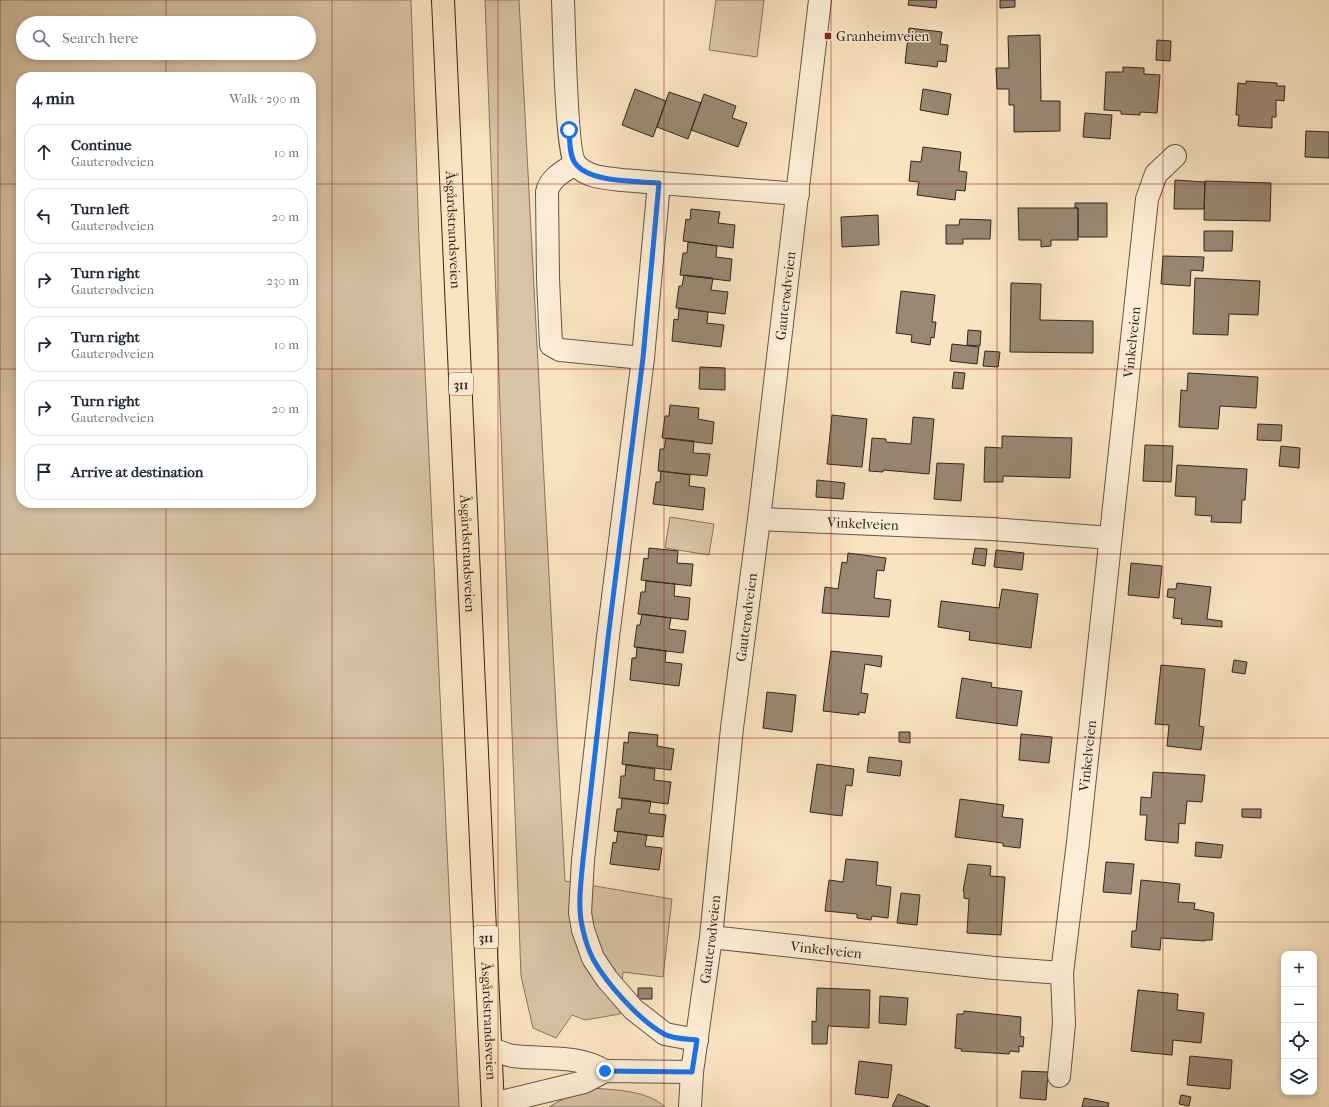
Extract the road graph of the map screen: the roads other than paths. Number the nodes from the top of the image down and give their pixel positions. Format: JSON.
{"nodes":[{"id":1,"x":443,"y":0,"type":"edge"},
{"id":2,"x":563,"y":0,"type":"edge"},
{"id":3,"x":820,"y":0,"type":"edge"},
{"id":4,"x":1175,"y":156,"type":"dead end"},
{"id":5,"x":575,"y":164,"type":"junction"},
{"id":6,"x":659,"y":183,"type":"junction"},
{"id":7,"x":798,"y":194,"type":"junction"},
{"id":8,"x":643,"y":358,"type":"junction"},
{"id":9,"x":760,"y":519,"type":"junction"},
{"id":10,"x":1110,"y":538,"type":"junction"},
{"id":11,"x":711,"y":937,"type":"junction"},
{"id":12,"x":1062,"y":973,"type":"junction"},
{"id":13,"x":697,"y":1040,"type":"junction"},
{"id":14,"x":492,"y":1049,"type":"junction"},
{"id":15,"x":605,"y":1071,"type":"junction"},
{"id":16,"x":692,"y":1072,"type":"junction"},
{"id":17,"x":1059,"y":1076,"type":"dead end"},
{"id":18,"x":493,"y":1106,"type":"edge"},
{"id":19,"x":690,"y":1107,"type":"edge"}],
"edges":[{"from":1,"to":14,"type":"main road","name":"Åsgårdstrandsveien","number":"311"},
{"from":2,"to":5,"type":"street"},
{"from":3,"to":7,"type":"street","name":"Gauterødveien"},
{"from":4,"to":10,"type":"street","name":"Vinkelveien"},
{"from":5,"to":6,"type":"street"},
{"from":5,"to":8,"type":"street"},
{"from":6,"to":7,"type":"street"},
{"from":6,"to":8,"type":"street"},
{"from":7,"to":9,"type":"street","name":"Gauterødveien"},
{"from":8,"to":13,"type":"street"},
{"from":9,"to":10,"type":"street","name":"Vinkelveien"},
{"from":9,"to":11,"type":"street","name":"Gauterødveien"},
{"from":10,"to":12,"type":"street","name":"Vinkelveien"},
{"from":11,"to":12,"type":"street","name":"Vinkelveien"},
{"from":11,"to":13,"type":"street","name":"Gauterødveien"},
{"from":12,"to":17,"type":"street","name":"Vinkelveien"},
{"from":13,"to":16,"type":"street","name":"Gauterødveien"},
{"from":14,"to":15,"type":"street"},
{"from":14,"to":18,"type":"main road","name":"Åsgårdstrandsveien","number":"311"},
{"from":15,"to":16,"type":"street"},
{"from":15,"to":18,"type":"street"},
{"from":16,"to":19,"type":"street","name":"Gauterødveien"}]}
